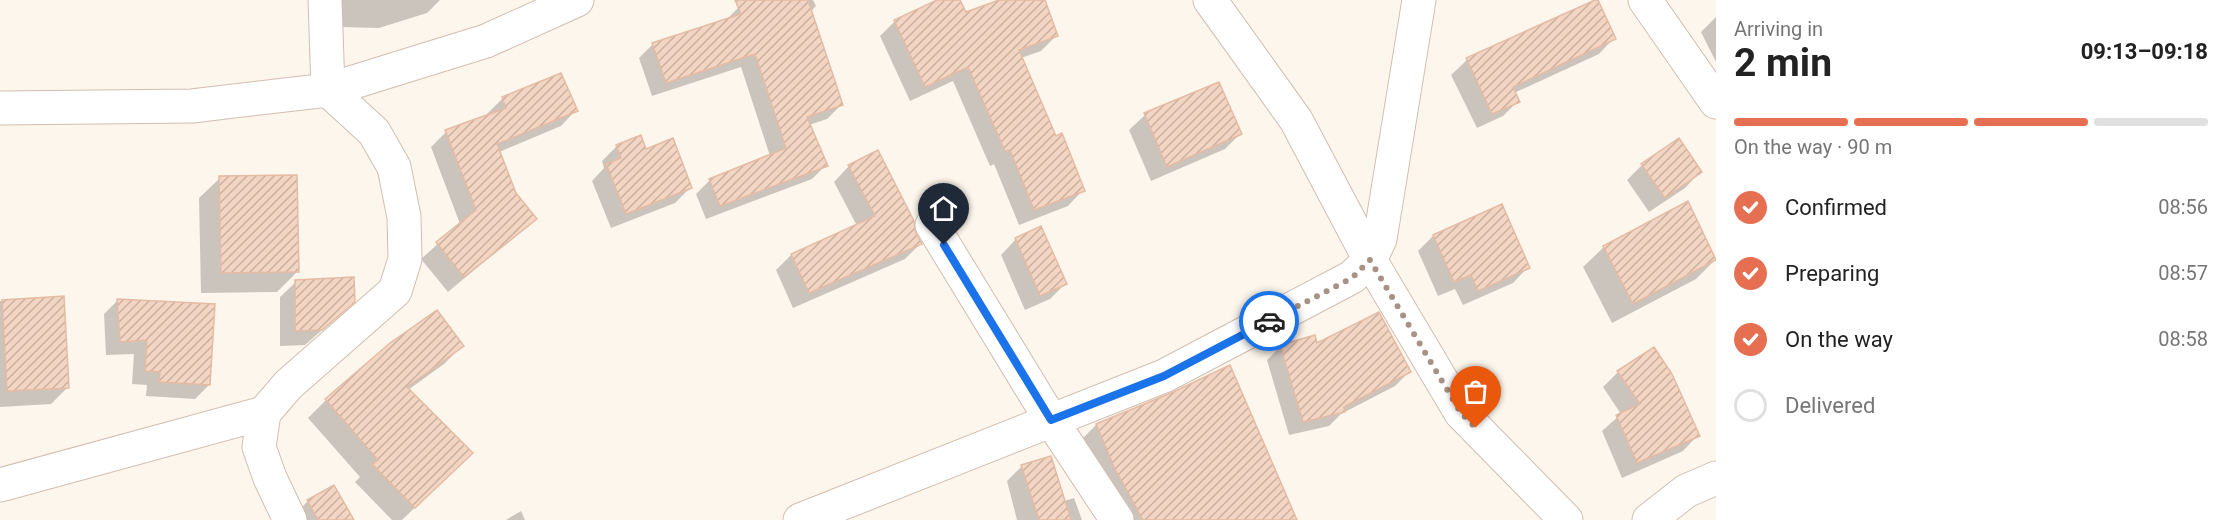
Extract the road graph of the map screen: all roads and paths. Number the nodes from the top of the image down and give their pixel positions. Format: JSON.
{"nodes":[{"id":1,"x":325,"y":0,"type":"edge"},
{"id":2,"x":577,"y":0,"type":"edge"},
{"id":3,"x":1210,"y":0,"type":"edge"},
{"id":4,"x":1419,"y":0,"type":"edge"},
{"id":5,"x":1646,"y":0,"type":"edge"},
{"id":6,"x":328,"y":90,"type":"junction"},
{"id":7,"x":1716,"y":102,"type":"edge"},
{"id":8,"x":0,"y":108,"type":"edge"},
{"id":9,"x":932,"y":225,"type":"dead end"},
{"id":10,"x":1370,"y":260,"type":"junction"},
{"id":11,"x":264,"y":413,"type":"junction"},
{"id":12,"x":1051,"y":420,"type":"junction"},
{"id":13,"x":1716,"y":478,"type":"edge"},
{"id":14,"x":0,"y":485,"type":"edge"},
{"id":15,"x":290,"y":520,"type":"edge"},
{"id":16,"x":800,"y":520,"type":"edge"},
{"id":17,"x":1117,"y":520,"type":"edge"},
{"id":18,"x":1566,"y":520,"type":"edge"},
{"id":19,"x":1649,"y":520,"type":"edge"}],
"edges":[{"from":1,"to":6,"type":"street"},
{"from":2,"to":6,"type":"street"},
{"from":3,"to":10,"type":"street"},
{"from":4,"to":10,"type":"street"},
{"from":5,"to":7,"type":"street"},
{"from":6,"to":8,"type":"street"},
{"from":6,"to":11,"type":"street"},
{"from":9,"to":12,"type":"street"},
{"from":10,"to":12,"type":"street"},
{"from":10,"to":18,"type":"street"},
{"from":11,"to":14,"type":"street"},
{"from":11,"to":15,"type":"street"},
{"from":12,"to":16,"type":"street"},
{"from":12,"to":17,"type":"street"},
{"from":13,"to":19,"type":"street"}]}
